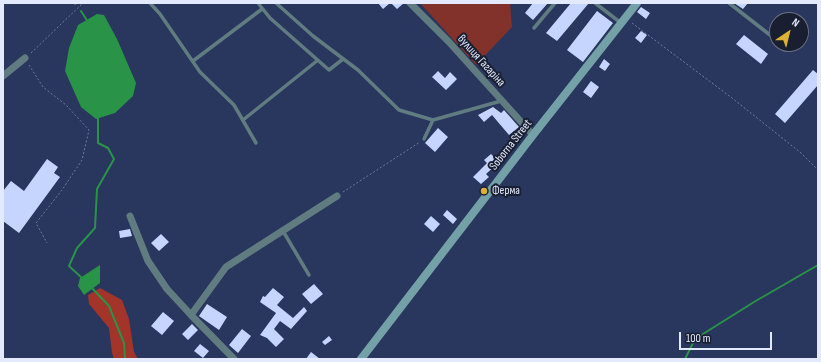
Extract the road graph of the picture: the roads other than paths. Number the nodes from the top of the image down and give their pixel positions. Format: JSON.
{"nodes":[{"id":1,"x":150,"y":3,"type":"edge"},
{"id":2,"x":258,"y":3,"type":"edge"},
{"id":3,"x":276,"y":3,"type":"edge"},
{"id":4,"x":410,"y":3,"type":"edge"},
{"id":5,"x":555,"y":3,"type":"edge"},
{"id":6,"x":595,"y":3,"type":"edge"},
{"id":7,"x":637,"y":3,"type":"edge"},
{"id":8,"x":729,"y":3,"type":"edge"},
{"id":9,"x":262,"y":9,"type":"junction"},
{"id":10,"x":623,"y":20,"type":"junction"},
{"id":11,"x":534,"y":28,"type":"dead end"},
{"id":12,"x":769,"y":34,"type":"edge"},
{"id":13,"x":25,"y":58,"type":"road end"},
{"id":14,"x":343,"y":58,"type":"junction"},
{"id":15,"x":318,"y":60,"type":"junction"},
{"id":16,"x":193,"y":61,"type":"junction"},
{"id":17,"x":3,"y":76,"type":"edge"},
{"id":18,"x":502,"y":101,"type":"junction"},
{"id":19,"x":242,"y":120,"type":"junction"},
{"id":20,"x":433,"y":120,"type":"junction"},
{"id":21,"x":533,"y":135,"type":"junction"},
{"id":22,"x":424,"y":139,"type":"road end"},
{"id":23,"x":256,"y":143,"type":"dead end"},
{"id":24,"x":337,"y":196,"type":"road end"},
{"id":25,"x":130,"y":216,"type":"dead end"},
{"id":26,"x":283,"y":231,"type":"junction"},
{"id":27,"x":309,"y":275,"type":"dead end"},
{"id":28,"x":191,"y":315,"type":"junction"},
{"id":29,"x":234,"y":359,"type":"edge"},
{"id":30,"x":361,"y":359,"type":"edge"}],
"edges":[{"from":1,"to":16,"type":"lane"},
{"from":2,"to":9,"type":"lane"},
{"from":3,"to":14,"type":"lane"},
{"from":4,"to":18,"type":"street","name":"вулиця Гагаріна"},
{"from":5,"to":11,"type":"lane"},
{"from":6,"to":10,"type":"lane"},
{"from":7,"to":10,"type":"main road","name":"Soborna Street"},
{"from":8,"to":12,"type":"lane"},
{"from":9,"to":15,"type":"lane"},
{"from":9,"to":16,"type":"lane"},
{"from":10,"to":21,"type":"main road","name":"Soborna Street"},
{"from":13,"to":17,"type":"street"},
{"from":14,"to":15,"type":"lane"},
{"from":14,"to":20,"type":"lane"},
{"from":15,"to":19,"type":"lane"},
{"from":16,"to":19,"type":"lane"},
{"from":18,"to":20,"type":"lane"},
{"from":18,"to":21,"type":"street","name":"вулиця Гагаріна"},
{"from":19,"to":23,"type":"lane"},
{"from":20,"to":22,"type":"lane"},
{"from":21,"to":30,"type":"main road","name":"Soborna Street"},
{"from":24,"to":26,"type":"street"},
{"from":25,"to":28,"type":"street"},
{"from":26,"to":27,"type":"lane"},
{"from":26,"to":28,"type":"street"},
{"from":28,"to":29,"type":"street"}]}
